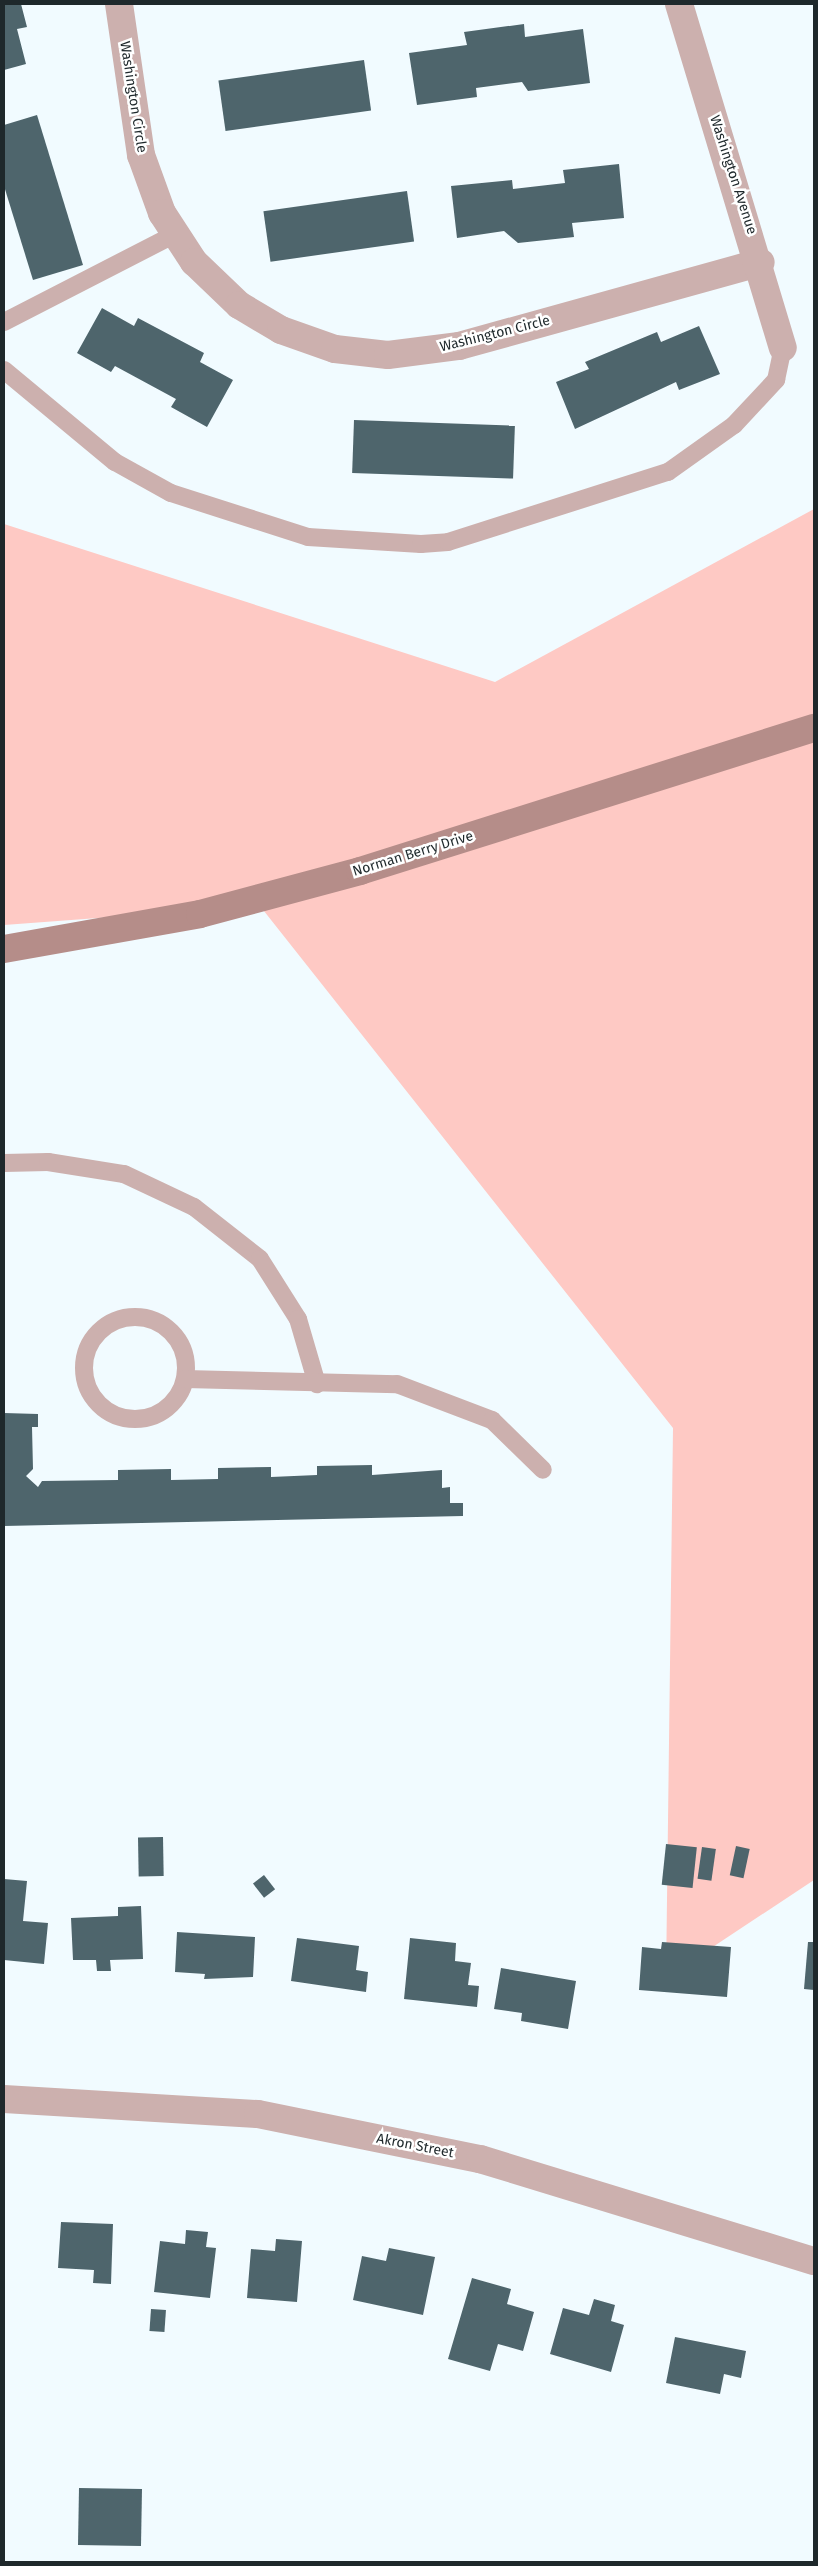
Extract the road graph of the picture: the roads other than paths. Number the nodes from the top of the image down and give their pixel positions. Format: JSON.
{"nodes":[{"id":1,"x":119,"y":4,"type":"edge"},
{"id":2,"x":679,"y":4,"type":"edge"},
{"id":3,"x":175,"y":234,"type":"junction"},
{"id":4,"x":761,"y":262,"type":"junction"},
{"id":5,"x":4,"y":322,"type":"edge"},
{"id":6,"x":783,"y":348,"type":"joint"},
{"id":7,"x":4,"y":370,"type":"edge"},
{"id":8,"x":814,"y":728,"type":"edge"},
{"id":9,"x":4,"y":949,"type":"edge"},
{"id":10,"x":4,"y":1163,"type":"edge"},
{"id":11,"x":185,"y":1379,"type":"junction"},
{"id":12,"x":317,"y":1384,"type":"junction"},
{"id":13,"x":543,"y":1470,"type":"dead end"},
{"id":14,"x":4,"y":2100,"type":"edge"},
{"id":15,"x":814,"y":2261,"type":"edge"}],
"edges":[{"from":1,"to":3,"type":"street","name":"Washington Circle"},
{"from":2,"to":4,"type":"street","name":"Washington Avenue"},
{"from":3,"to":4,"type":"street","name":"Washington Circle"},
{"from":3,"to":5,"type":"lane"},
{"from":4,"to":6,"type":"street","name":"Washington Avenue"},
{"from":6,"to":7,"type":"lane"},
{"from":8,"to":9,"type":"main road","name":"Norman Berry Drive"},
{"from":10,"to":12,"type":"lane"},
{"from":11,"to":11,"type":"lane"},
{"from":11,"to":12,"type":"lane"},
{"from":12,"to":13,"type":"lane"},
{"from":14,"to":15,"type":"street","name":"Akron Street"}]}
